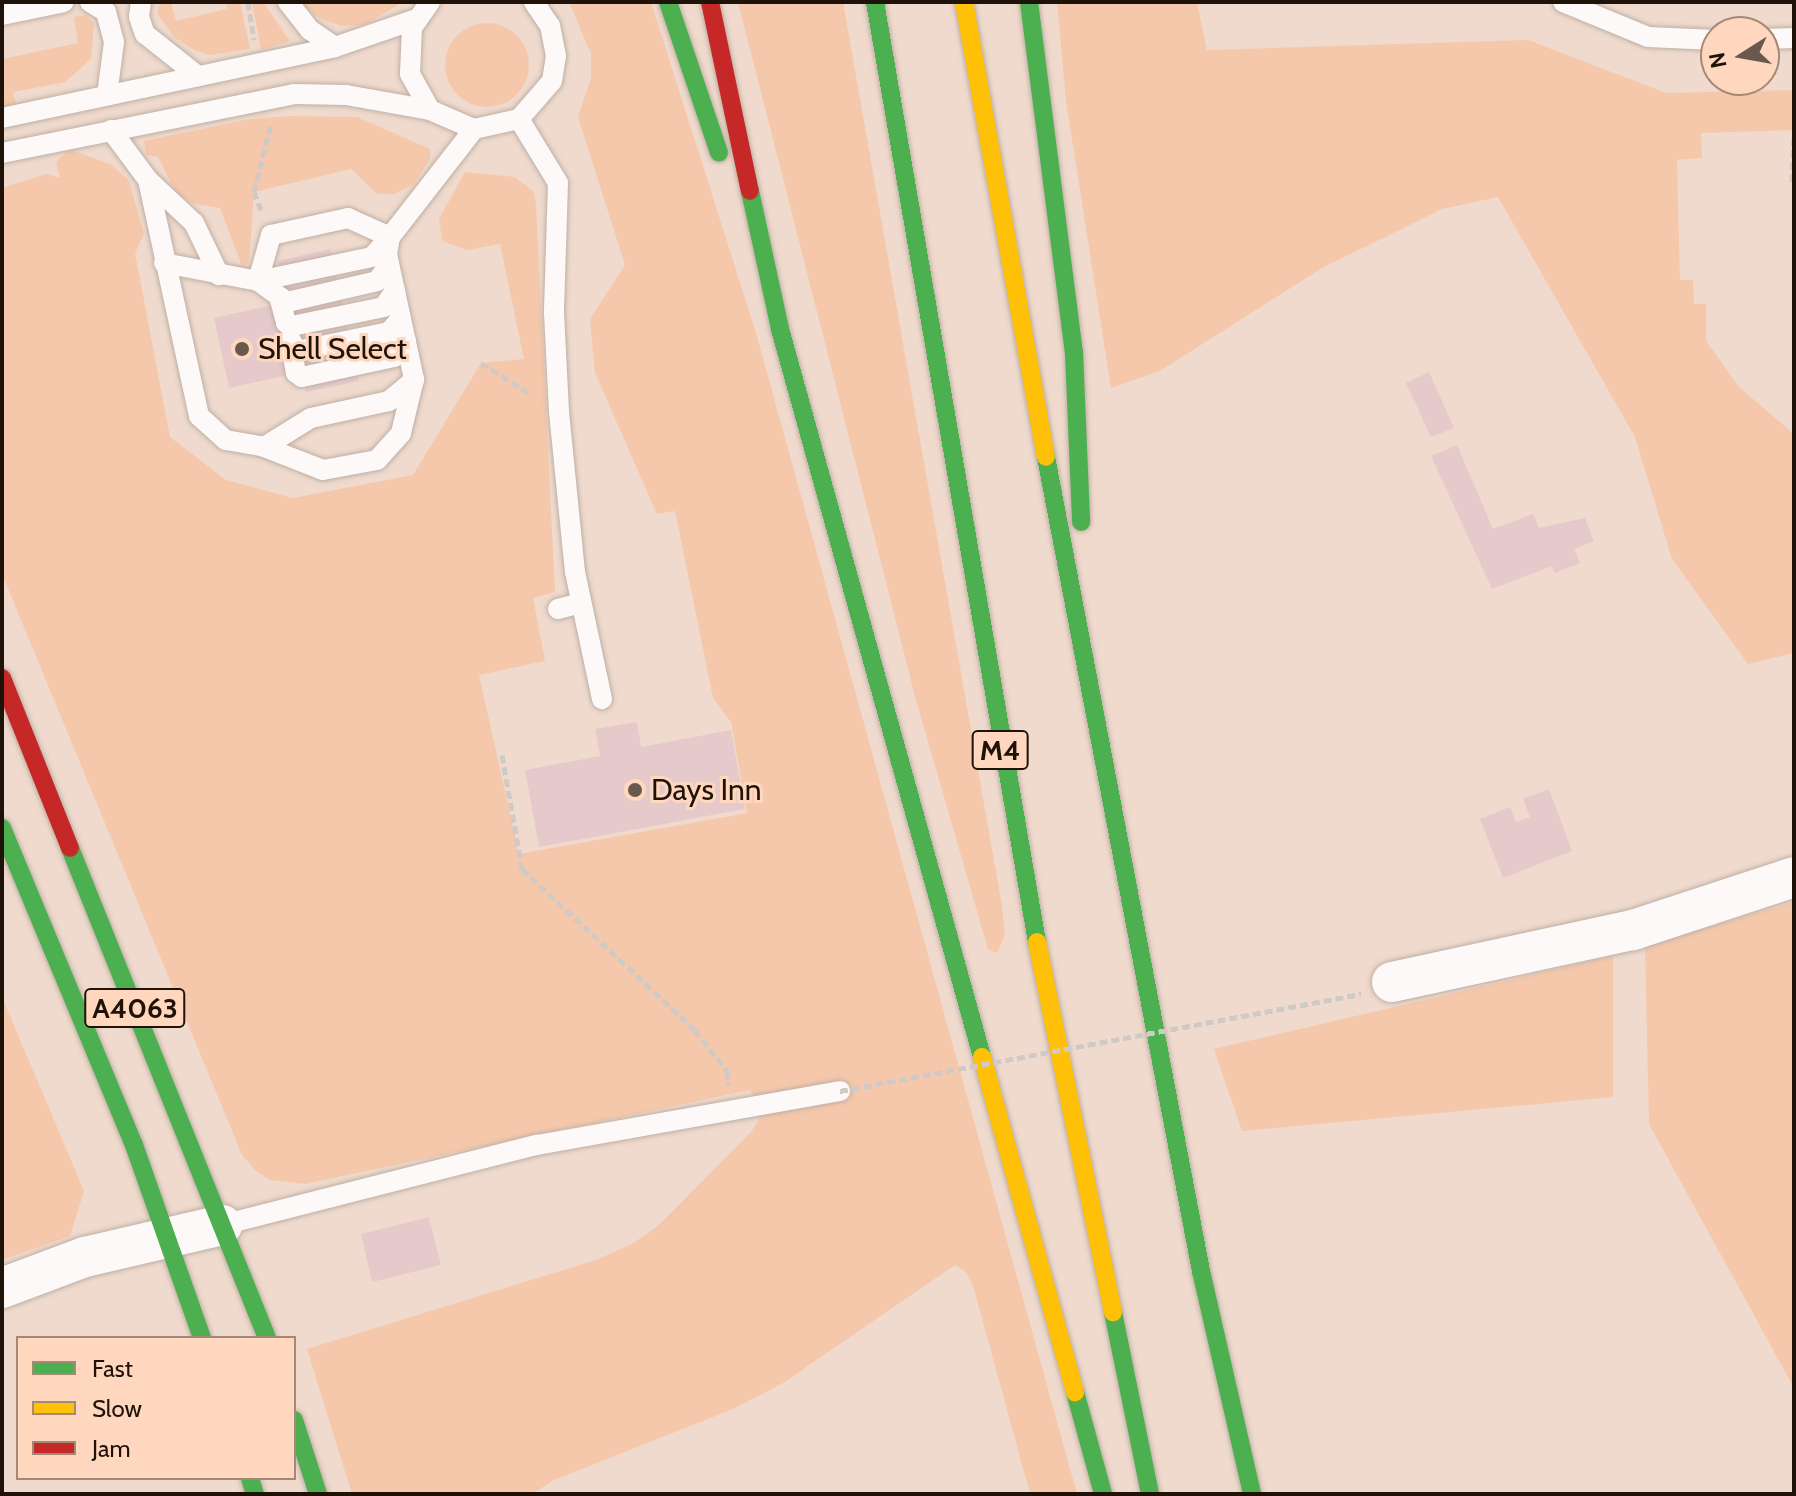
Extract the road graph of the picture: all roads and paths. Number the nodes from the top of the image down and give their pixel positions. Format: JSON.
{"nodes":[{"id":1,"x":64,"y":2,"type":"edge"},
{"id":2,"x":93,"y":2,"type":"edge"},
{"id":3,"x":141,"y":2,"type":"edge"},
{"id":4,"x":248,"y":2,"type":"edge"},
{"id":5,"x":288,"y":2,"type":"edge"},
{"id":6,"x":534,"y":2,"type":"edge"},
{"id":7,"x":668,"y":2,"type":"edge"},
{"id":8,"x":710,"y":2,"type":"edge"},
{"id":9,"x":875,"y":2,"type":"edge"},
{"id":10,"x":964,"y":2,"type":"edge"},
{"id":11,"x":1029,"y":2,"type":"edge"},
{"id":12,"x":1563,"y":2,"type":"edge"},
{"id":13,"x":424,"y":10,"type":"edge"},
{"id":14,"x":2,"y":15,"type":"edge"},
{"id":15,"x":1700,"y":39,"type":"edge"},
{"id":16,"x":335,"y":47,"type":"junction"},
{"id":17,"x":260,"y":63,"type":"junction"},
{"id":18,"x":198,"y":76,"type":"junction"},
{"id":19,"x":107,"y":95,"type":"junction"},
{"id":20,"x":268,"y":97,"type":"junction"},
{"id":21,"x":430,"y":110,"type":"junction"},
{"id":22,"x":2,"y":118,"type":"edge"},
{"id":23,"x":519,"y":119,"type":"junction"},
{"id":24,"x":474,"y":129,"type":"junction"},
{"id":25,"x":111,"y":130,"type":"junction"},
{"id":26,"x":1794,"y":136,"type":"edge"},
{"id":27,"x":2,"y":153,"type":"edge"},
{"id":28,"x":148,"y":180,"type":"junction"},
{"id":29,"x":1792,"y":182,"type":"dead end"},
{"id":30,"x":271,"y":235,"type":"junction"},
{"id":31,"x":390,"y":237,"type":"junction"},
{"id":32,"x":164,"y":263,"type":"junction"},
{"id":33,"x":389,"y":265,"type":"junction"},
{"id":34,"x":219,"y":275,"type":"junction"},
{"id":35,"x":258,"y":281,"type":"junction"},
{"id":36,"x":395,"y":290,"type":"junction"},
{"id":37,"x":280,"y":300,"type":"junction"},
{"id":38,"x":401,"y":318,"type":"junction"},
{"id":39,"x":286,"y":323,"type":"junction"},
{"id":40,"x":780,"y":329,"type":"junction"},
{"id":41,"x":406,"y":341,"type":"junction"},
{"id":42,"x":291,"y":347,"type":"junction"},
{"id":43,"x":481,"y":363,"type":"dead end"},
{"id":44,"x":414,"y":379,"type":"junction"},
{"id":45,"x":559,"y":412,"type":"junction"},
{"id":46,"x":264,"y":447,"type":"junction"},
{"id":47,"x":581,"y":603,"type":"junction"},
{"id":48,"x":558,"y":609,"type":"dead end"},
{"id":49,"x":1086,"y":668,"type":"junction"},
{"id":50,"x":2,"y":678,"type":"edge"},
{"id":51,"x":602,"y":699,"type":"dead end"},
{"id":52,"x":502,"y":755,"type":"dead end"},
{"id":53,"x":2,"y":828,"type":"edge"},
{"id":54,"x":1794,"y":877,"type":"edge"},
{"id":55,"x":1376,"y":988,"type":"joint"},
{"id":56,"x":840,"y":1091,"type":"joint"},
{"id":57,"x":731,"y":1111,"type":"junction"},
{"id":58,"x":222,"y":1225,"type":"junction"},
{"id":59,"x":167,"y":1238,"type":"junction"},
{"id":60,"x":2,"y":1288,"type":"edge"},
{"id":61,"x":201,"y":1336,"type":"edge"},
{"id":62,"x":266,"y":1336,"type":"edge"},
{"id":63,"x":296,"y":1426,"type":"edge"},
{"id":64,"x":318,"y":1494,"type":"edge"},
{"id":65,"x":1103,"y":1494,"type":"edge"},
{"id":66,"x":1150,"y":1494,"type":"edge"},
{"id":67,"x":1252,"y":1494,"type":"edge"}],
"edges":[{"from":1,"to":14,"type":"lane"},
{"from":2,"to":19,"type":"lane"},
{"from":3,"to":18,"type":"lane"},
{"from":4,"to":17,"type":"path"},
{"from":5,"to":16,"type":"lane"},
{"from":6,"to":23,"type":"lane"},
{"from":7,"to":40,"type":"main road"},
{"from":8,"to":40,"type":"main road"},
{"from":9,"to":66,"type":"main road","number":"M4"},
{"from":10,"to":49,"type":"main road"},
{"from":11,"to":49,"type":"main road"},
{"from":12,"to":15,"type":"lane"},
{"from":13,"to":16,"type":"lane"},
{"from":13,"to":21,"type":"lane"},
{"from":16,"to":17,"type":"lane"},
{"from":17,"to":18,"type":"lane"},
{"from":18,"to":19,"type":"lane"},
{"from":19,"to":22,"type":"lane"},
{"from":20,"to":21,"type":"lane"},
{"from":20,"to":25,"type":"lane"},
{"from":20,"to":30,"type":"path"},
{"from":21,"to":24,"type":"lane"},
{"from":23,"to":24,"type":"lane"},
{"from":23,"to":45,"type":"lane"},
{"from":24,"to":31,"type":"lane"},
{"from":25,"to":27,"type":"lane"},
{"from":25,"to":28,"type":"lane"},
{"from":26,"to":29,"type":"path"},
{"from":28,"to":32,"type":"lane"},
{"from":28,"to":34,"type":"lane"},
{"from":30,"to":31,"type":"lane"},
{"from":30,"to":35,"type":"lane"},
{"from":31,"to":33,"type":"lane"},
{"from":31,"to":35,"type":"lane"},
{"from":32,"to":34,"type":"lane"},
{"from":32,"to":46,"type":"lane"},
{"from":33,"to":36,"type":"lane"},
{"from":33,"to":37,"type":"lane"},
{"from":34,"to":35,"type":"lane"},
{"from":35,"to":37,"type":"lane"},
{"from":36,"to":38,"type":"lane"},
{"from":36,"to":39,"type":"lane"},
{"from":37,"to":39,"type":"lane"},
{"from":38,"to":41,"type":"lane"},
{"from":38,"to":42,"type":"lane"},
{"from":39,"to":42,"type":"lane"},
{"from":40,"to":65,"type":"main road"},
{"from":41,"to":42,"type":"lane"},
{"from":41,"to":44,"type":"lane"},
{"from":43,"to":45,"type":"path"},
{"from":44,"to":46,"type":"lane"},
{"from":44,"to":46,"type":"lane"},
{"from":45,"to":47,"type":"lane"},
{"from":47,"to":48,"type":"lane"},
{"from":47,"to":51,"type":"lane"},
{"from":49,"to":67,"type":"main road"},
{"from":50,"to":58,"type":"main road","number":"A4063"},
{"from":52,"to":57,"type":"path"},
{"from":53,"to":59,"type":"main road","number":"A4063"},
{"from":54,"to":55,"type":"street"},
{"from":55,"to":56,"type":"path","bridge":true},
{"from":56,"to":57,"type":"lane"},
{"from":57,"to":58,"type":"lane"},
{"from":58,"to":59,"type":"street"},
{"from":58,"to":62,"type":"main road","number":"A4063"},
{"from":59,"to":60,"type":"street"},
{"from":59,"to":61,"type":"main road","number":"A4063"},
{"from":63,"to":64,"type":"main road"}]}
